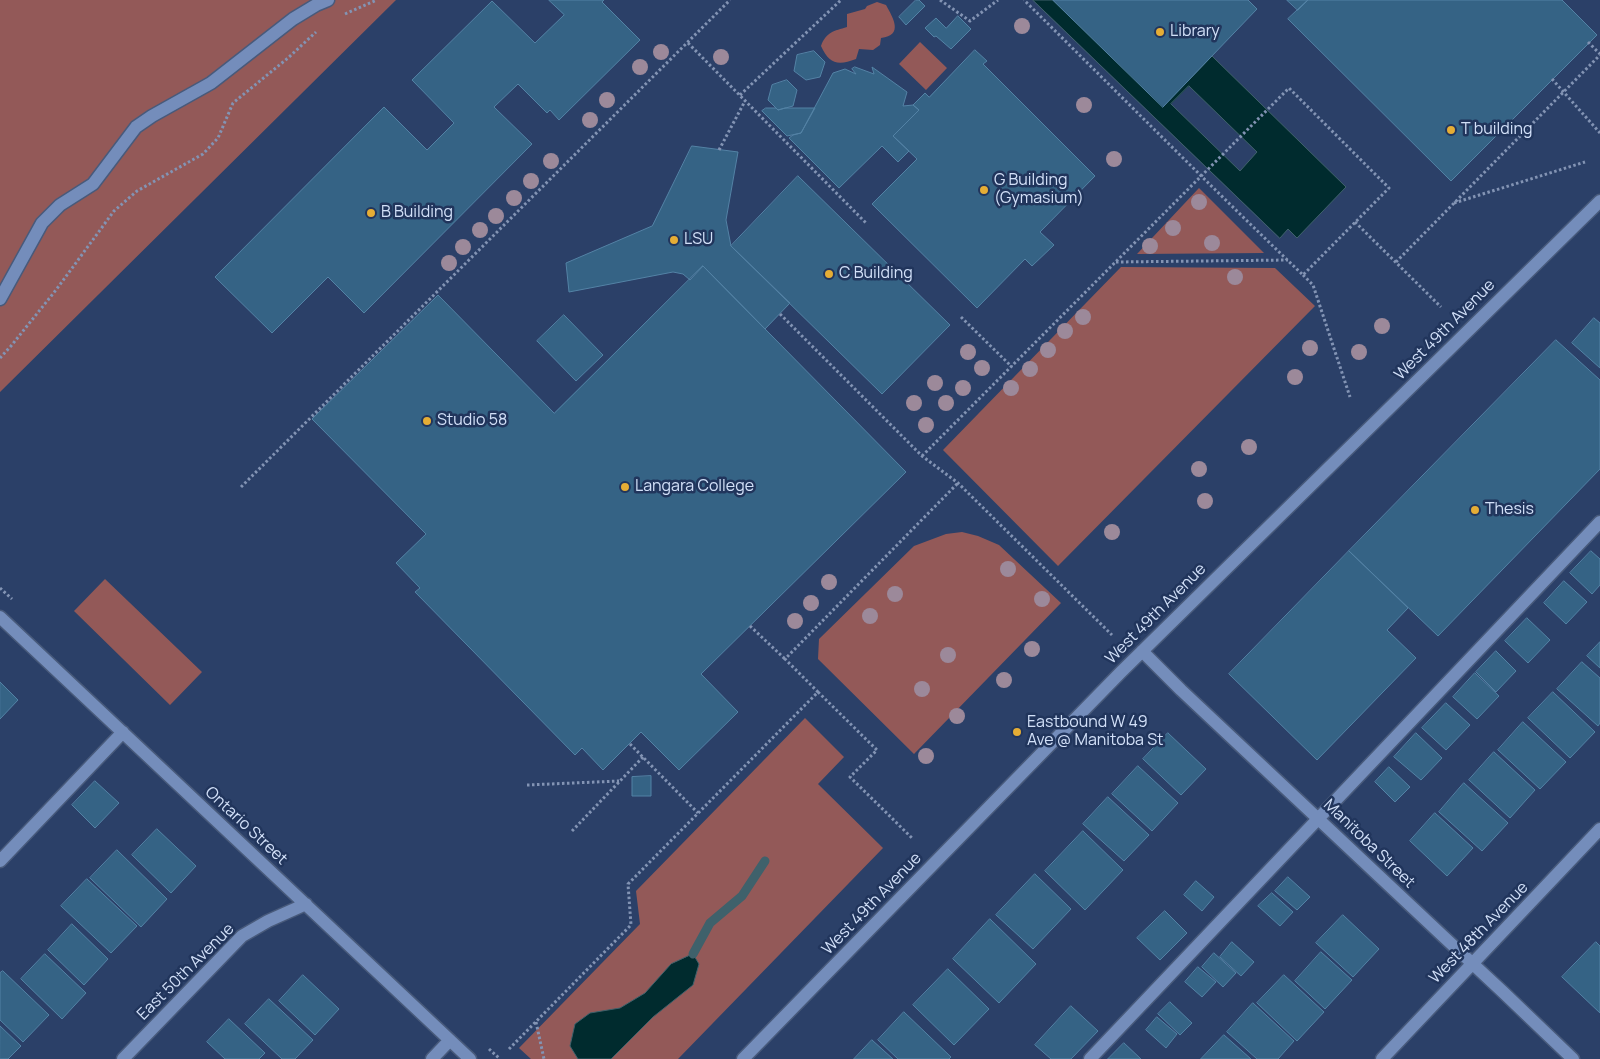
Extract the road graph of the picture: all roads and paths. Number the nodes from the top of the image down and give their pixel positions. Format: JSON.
{"nodes":[{"id":1,"x":328,"y":0,"type":"edge"},
{"id":2,"x":377,"y":0,"type":"edge"},
{"id":3,"x":730,"y":0,"type":"edge"},
{"id":4,"x":841,"y":0,"type":"edge"},
{"id":5,"x":940,"y":0,"type":"edge"},
{"id":6,"x":998,"y":0,"type":"edge"},
{"id":7,"x":1024,"y":0,"type":"edge"},
{"id":8,"x":341,"y":15,"type":"dead end"},
{"id":9,"x":321,"y":28,"type":"dead end"},
{"id":10,"x":1588,"y":42,"type":"dead end"},
{"id":11,"x":688,"y":43,"type":"junction"},
{"id":12,"x":1600,"y":54,"type":"edge"},
{"id":13,"x":1552,"y":79,"type":"dead end"},
{"id":14,"x":1564,"y":92,"type":"junction"},
{"id":15,"x":740,"y":95,"type":"junction"},
{"id":16,"x":745,"y":101,"type":"junction"},
{"id":17,"x":1600,"y":133,"type":"edge"},
{"id":18,"x":719,"y":150,"type":"dead end"},
{"id":19,"x":1585,"y":162,"type":"dead end"},
{"id":20,"x":1203,"y":176,"type":"junction"},
{"id":21,"x":1600,"y":201,"type":"edge"},
{"id":22,"x":1454,"y":203,"type":"junction"},
{"id":23,"x":1355,"y":222,"type":"junction"},
{"id":24,"x":867,"y":224,"type":"dead end"},
{"id":25,"x":1288,"y":260,"type":"junction"},
{"id":26,"x":1116,"y":262,"type":"junction"},
{"id":27,"x":1396,"y":262,"type":"junction"},
{"id":28,"x":1303,"y":275,"type":"junction"},
{"id":29,"x":0,"y":299,"type":"edge"},
{"id":30,"x":1441,"y":307,"type":"dead end"},
{"id":31,"x":780,"y":314,"type":"dead end"},
{"id":32,"x":960,"y":317,"type":"dead end"},
{"id":33,"x":0,"y":358,"type":"edge"},
{"id":34,"x":1012,"y":367,"type":"junction"},
{"id":35,"x":1350,"y":397,"type":"dead end"},
{"id":36,"x":922,"y":456,"type":"junction"},
{"id":37,"x":958,"y":483,"type":"junction"},
{"id":38,"x":241,"y":487,"type":"dead end"},
{"id":39,"x":1600,"y":522,"type":"edge"},
{"id":40,"x":0,"y":617,"type":"edge"},
{"id":41,"x":750,"y":626,"type":"dead end"},
{"id":42,"x":1112,"y":635,"type":"dead end"},
{"id":43,"x":1142,"y":651,"type":"junction"},
{"id":44,"x":785,"y":659,"type":"junction"},
{"id":45,"x":818,"y":692,"type":"junction"},
{"id":46,"x":123,"y":732,"type":"junction"},
{"id":47,"x":630,"y":744,"type":"dead end"},
{"id":48,"x":643,"y":757,"type":"junction"},
{"id":49,"x":619,"y":782,"type":"junction"},
{"id":50,"x":527,"y":785,"type":"dead end"},
{"id":51,"x":698,"y":813,"type":"junction"},
{"id":52,"x":1318,"y":818,"type":"junction"},
{"id":53,"x":1600,"y":829,"type":"edge"},
{"id":54,"x":572,"y":831,"type":"dead end"},
{"id":55,"x":912,"y":838,"type":"dead end"},
{"id":56,"x":0,"y":861,"type":"edge"},
{"id":57,"x":306,"y":904,"type":"junction"},
{"id":58,"x":1472,"y":963,"type":"junction"},
{"id":59,"x":536,"y":1021,"type":"junction"},
{"id":60,"x":450,"y":1040,"type":"junction"},
{"id":61,"x":509,"y":1049,"type":"dead end"},
{"id":62,"x":747,"y":1058,"type":"edge"},
{"id":63,"x":124,"y":1059,"type":"edge"},
{"id":64,"x":432,"y":1059,"type":"edge"},
{"id":65,"x":470,"y":1059,"type":"edge"},
{"id":66,"x":544,"y":1059,"type":"edge"},
{"id":67,"x":1090,"y":1059,"type":"edge"},
{"id":68,"x":1382,"y":1059,"type":"edge"},
{"id":69,"x":1573,"y":1059,"type":"edge"}],
"edges":[{"from":1,"to":29,"type":"street"},
{"from":2,"to":8,"type":"path"},
{"from":3,"to":11,"type":"path"},
{"from":4,"to":15,"type":"path"},
{"from":5,"to":6,"type":"path"},
{"from":7,"to":20,"type":"path"},
{"from":9,"to":33,"type":"path"},
{"from":10,"to":12,"type":"path"},
{"from":11,"to":15,"type":"path"},
{"from":11,"to":38,"type":"path"},
{"from":12,"to":14,"type":"path"},
{"from":13,"to":14,"type":"path"},
{"from":14,"to":17,"type":"path"},
{"from":14,"to":22,"type":"path"},
{"from":15,"to":16,"type":"path"},
{"from":16,"to":18,"type":"path"},
{"from":16,"to":24,"type":"path"},
{"from":19,"to":22,"type":"path"},
{"from":20,"to":23,"type":"path"},
{"from":20,"to":25,"type":"path"},
{"from":20,"to":26,"type":"path"},
{"from":21,"to":43,"type":"street","name":"West 49th Avenue"},
{"from":22,"to":27,"type":"path"},
{"from":23,"to":27,"type":"path"},
{"from":23,"to":28,"type":"path"},
{"from":25,"to":26,"type":"path"},
{"from":25,"to":28,"type":"path"},
{"from":26,"to":34,"type":"path"},
{"from":27,"to":30,"type":"path"},
{"from":28,"to":35,"type":"path"},
{"from":31,"to":36,"type":"path"},
{"from":32,"to":34,"type":"path"},
{"from":34,"to":36,"type":"path"},
{"from":36,"to":37,"type":"path"},
{"from":37,"to":42,"type":"path"},
{"from":37,"to":44,"type":"path"},
{"from":39,"to":52,"type":"street"},
{"from":40,"to":46,"type":"street","name":"Ontario Street"},
{"from":41,"to":44,"type":"path"},
{"from":43,"to":52,"type":"street","name":"Manitoba Street"},
{"from":43,"to":62,"type":"street","name":"West 49th Avenue"},
{"from":44,"to":45,"type":"path"},
{"from":45,"to":51,"type":"path"},
{"from":45,"to":55,"type":"path"},
{"from":46,"to":56,"type":"street"},
{"from":46,"to":57,"type":"street","name":"Ontario Street"},
{"from":47,"to":48,"type":"path"},
{"from":48,"to":49,"type":"path"},
{"from":48,"to":51,"type":"path"},
{"from":49,"to":50,"type":"path"},
{"from":49,"to":54,"type":"path"},
{"from":51,"to":59,"type":"path"},
{"from":52,"to":58,"type":"street","name":"Manitoba Street"},
{"from":52,"to":67,"type":"street"},
{"from":53,"to":58,"type":"street","name":"West 48th Avenue"},
{"from":57,"to":60,"type":"street","name":"Ontario Street"},
{"from":57,"to":63,"type":"street","name":"East 50th Avenue"},
{"from":58,"to":68,"type":"street","name":"West 48th Avenue"},
{"from":58,"to":69,"type":"street","name":"Manitoba Street"},
{"from":59,"to":61,"type":"path"},
{"from":59,"to":66,"type":"path"},
{"from":60,"to":64,"type":"street"},
{"from":60,"to":65,"type":"street","name":"Ontario Street"}]}
